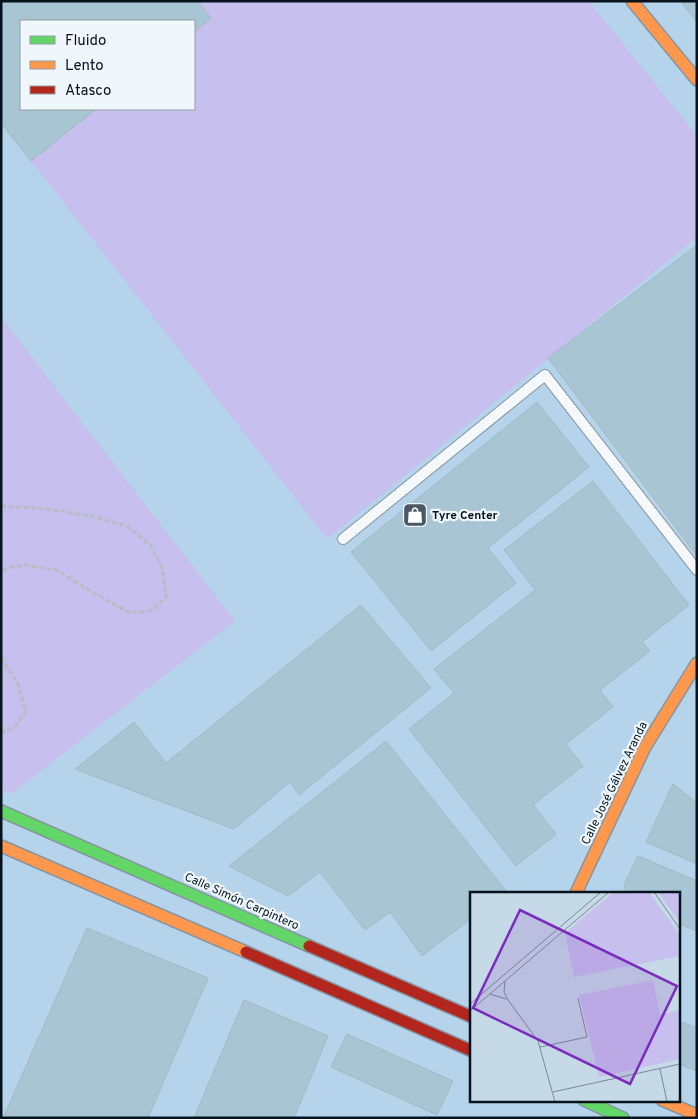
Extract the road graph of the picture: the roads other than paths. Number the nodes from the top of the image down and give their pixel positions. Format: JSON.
{"nodes":[{"id":1,"x":632,"y":1,"type":"edge"},
{"id":2,"x":697,"y":80,"type":"edge"},
{"id":3,"x":344,"y":539,"type":"dead end"},
{"id":4,"x":697,"y":570,"type":"edge"},
{"id":5,"x":697,"y":663,"type":"edge"},
{"id":6,"x":1,"y":811,"type":"edge"},
{"id":7,"x":1,"y":846,"type":"edge"},
{"id":8,"x":576,"y":892,"type":"edge"},
{"id":9,"x":470,"y":1005,"type":"edge"},
{"id":10,"x":454,"y":1009,"type":"junction"},
{"id":11,"x":470,"y":1016,"type":"edge"},
{"id":12,"x":470,"y":1050,"type":"edge"},
{"id":13,"x":588,"y":1102,"type":"edge"},
{"id":14,"x":667,"y":1102,"type":"edge"},
{"id":15,"x":697,"y":1115,"type":"edge"},
{"id":16,"x":623,"y":1118,"type":"edge"}],
"edges":[{"from":1,"to":2,"type":"street"},
{"from":3,"to":4,"type":"lane"},
{"from":5,"to":8,"type":"street","name":"Calle José Gálvez Aranda"},
{"from":6,"to":10,"type":"street","name":"Calle Simón Carpintero"},
{"from":7,"to":12,"type":"street"},
{"from":9,"to":10,"type":"street"},
{"from":10,"to":11,"type":"street","name":"Calle Simón Carpintero"},
{"from":13,"to":16,"type":"street"},
{"from":14,"to":15,"type":"street"}]}
